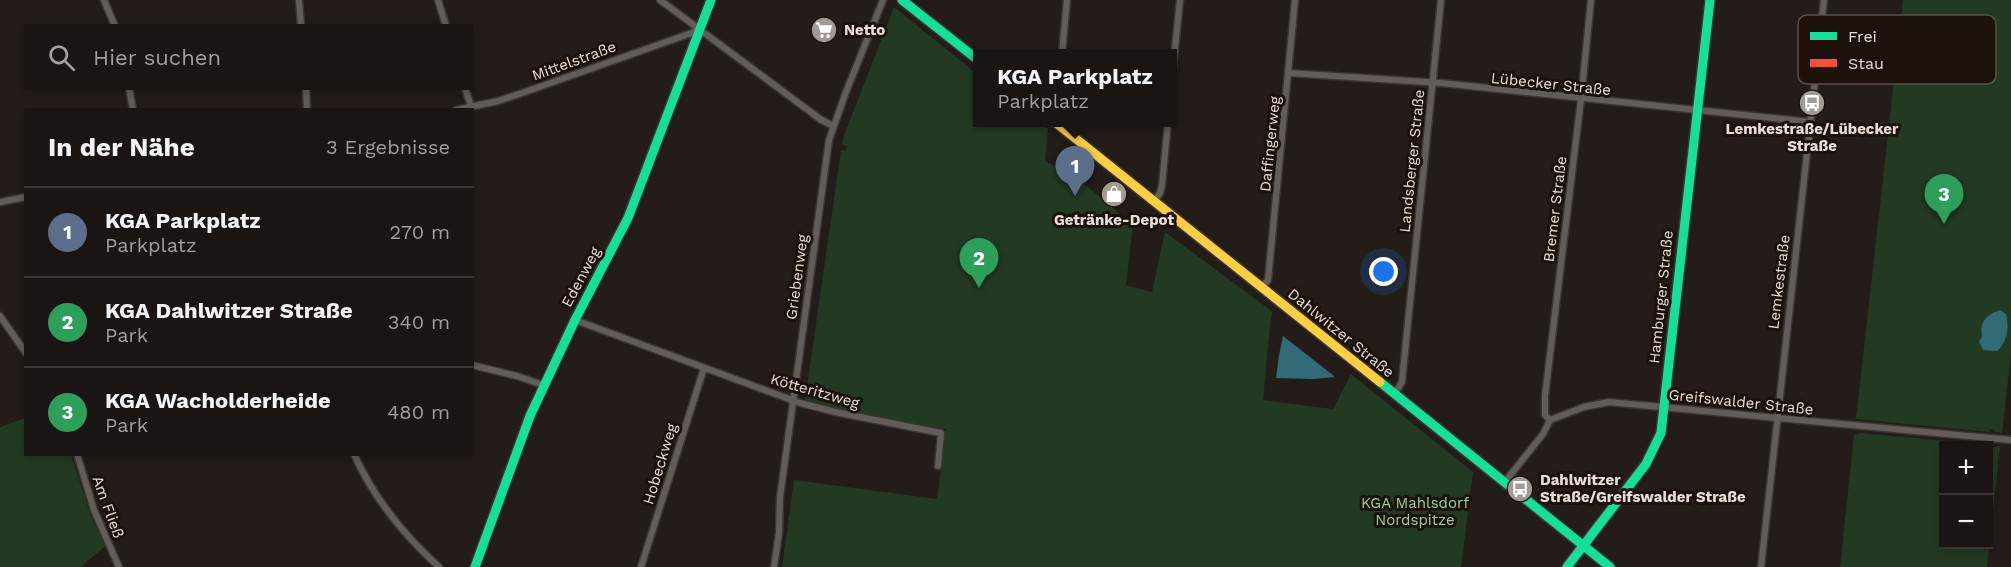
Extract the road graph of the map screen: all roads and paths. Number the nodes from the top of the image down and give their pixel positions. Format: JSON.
{"nodes":[{"id":1,"x":104,"y":0,"type":"edge"},
{"id":2,"x":299,"y":0,"type":"edge"},
{"id":3,"x":438,"y":0,"type":"edge"},
{"id":4,"x":660,"y":0,"type":"edge"},
{"id":5,"x":711,"y":0,"type":"edge"},
{"id":6,"x":884,"y":0,"type":"edge"},
{"id":7,"x":902,"y":0,"type":"edge"},
{"id":8,"x":1067,"y":0,"type":"edge"},
{"id":9,"x":1180,"y":0,"type":"edge"},
{"id":10,"x":1295,"y":0,"type":"edge"},
{"id":11,"x":1441,"y":0,"type":"edge"},
{"id":12,"x":1591,"y":0,"type":"edge"},
{"id":13,"x":1710,"y":0,"type":"edge"},
{"id":14,"x":1824,"y":0,"type":"edge"},
{"id":15,"x":1822,"y":15,"type":"edge"},
{"id":16,"x":114,"y":24,"type":"edge"},
{"id":17,"x":301,"y":24,"type":"edge"},
{"id":18,"x":445,"y":24,"type":"edge"},
{"id":19,"x":700,"y":30,"type":"junction"},
{"id":20,"x":1062,"y":49,"type":"edge"},
{"id":21,"x":1176,"y":49,"type":"edge"},
{"id":22,"x":973,"y":56,"type":"edge"},
{"id":23,"x":1289,"y":73,"type":"junction"},
{"id":24,"x":1432,"y":84,"type":"junction"},
{"id":25,"x":1814,"y":84,"type":"edge"},
{"id":26,"x":129,"y":90,"type":"edge"},
{"id":27,"x":306,"y":90,"type":"edge"},
{"id":28,"x":466,"y":90,"type":"edge"},
{"id":29,"x":1581,"y":99,"type":"junction"},
{"id":30,"x":471,"y":106,"type":"junction"},
{"id":31,"x":133,"y":108,"type":"edge"},
{"id":32,"x":307,"y":108,"type":"edge"},
{"id":33,"x":464,"y":108,"type":"edge"},
{"id":34,"x":1697,"y":111,"type":"junction"},
{"id":35,"x":1810,"y":122,"type":"junction"},
{"id":36,"x":833,"y":126,"type":"junction"},
{"id":37,"x":1060,"y":127,"type":"edge"},
{"id":38,"x":1168,"y":127,"type":"edge"},
{"id":39,"x":24,"y":197,"type":"edge"},
{"id":40,"x":0,"y":202,"type":"edge"},
{"id":41,"x":1154,"y":202,"type":"junction"},
{"id":42,"x":1261,"y":288,"type":"junction"},
{"id":43,"x":0,"y":316,"type":"edge"},
{"id":44,"x":575,"y":320,"type":"junction"},
{"id":45,"x":24,"y":350,"type":"edge"},
{"id":46,"x":474,"y":365,"type":"edge"},
{"id":47,"x":704,"y":368,"type":"junction"},
{"id":48,"x":543,"y":385,"type":"junction"},
{"id":49,"x":1394,"y":394,"type":"junction"},
{"id":50,"x":794,"y":399,"type":"junction"},
{"id":51,"x":1664,"y":407,"type":"junction"},
{"id":52,"x":1776,"y":419,"type":"junction"},
{"id":53,"x":1550,"y":420,"type":"junction"},
{"id":54,"x":2011,"y":440,"type":"edge"},
{"id":55,"x":78,"y":456,"type":"edge"},
{"id":56,"x":355,"y":456,"type":"edge"},
{"id":57,"x":938,"y":466,"type":"dead end"},
{"id":58,"x":1504,"y":483,"type":"junction"},
{"id":59,"x":1583,"y":546,"type":"junction"},
{"id":60,"x":119,"y":567,"type":"edge"},
{"id":61,"x":439,"y":567,"type":"edge"},
{"id":62,"x":475,"y":567,"type":"edge"},
{"id":63,"x":641,"y":567,"type":"edge"},
{"id":64,"x":774,"y":567,"type":"edge"},
{"id":65,"x":1567,"y":567,"type":"edge"},
{"id":66,"x":1610,"y":567,"type":"edge"},
{"id":67,"x":1761,"y":567,"type":"edge"}],
"edges":[{"from":1,"to":16,"type":"street"},
{"from":2,"to":17,"type":"street"},
{"from":3,"to":18,"type":"street"},
{"from":4,"to":19,"type":"street"},
{"from":5,"to":19,"type":"street","name":"Edenweg"},
{"from":6,"to":36,"type":"street","name":"Griebenweg"},
{"from":7,"to":22,"type":"street"},
{"from":8,"to":20,"type":"street"},
{"from":9,"to":21,"type":"street"},
{"from":10,"to":23,"type":"street","name":"Daffingerweg"},
{"from":11,"to":24,"type":"street","name":"Landsberger Straße"},
{"from":12,"to":29,"type":"street","name":"Bremer Straße"},
{"from":13,"to":34,"type":"street","name":"Hamburger Straße"},
{"from":14,"to":15,"type":"street","name":"Lemkestraße"},
{"from":19,"to":30,"type":"street","name":"Mittelstraße"},
{"from":19,"to":36,"type":"street"},
{"from":19,"to":44,"type":"street","name":"Edenweg"},
{"from":23,"to":24,"type":"street","name":"Lübecker Straße"},
{"from":23,"to":42,"type":"street","name":"Daffingerweg"},
{"from":24,"to":29,"type":"street","name":"Lübecker Straße"},
{"from":24,"to":49,"type":"street","name":"Landsberger Straße"},
{"from":25,"to":35,"type":"street","name":"Lemkestraße"},
{"from":26,"to":31,"type":"street"},
{"from":27,"to":32,"type":"street"},
{"from":28,"to":30,"type":"street"},
{"from":29,"to":34,"type":"street","name":"Lübecker Straße"},
{"from":29,"to":53,"type":"street","name":"Bremer Straße"},
{"from":30,"to":33,"type":"street","name":"Mittelstraße"},
{"from":34,"to":35,"type":"street","name":"Lübecker Straße"},
{"from":34,"to":51,"type":"street","name":"Hamburger Straße"},
{"from":35,"to":52,"type":"street","name":"Lemkestraße"},
{"from":36,"to":50,"type":"street","name":"Griebenweg"},
{"from":37,"to":41,"type":"street","name":"Dahlwitzer Straße"},
{"from":38,"to":41,"type":"street"},
{"from":39,"to":40,"type":"street"},
{"from":41,"to":42,"type":"street","name":"Dahlwitzer Straße"},
{"from":42,"to":49,"type":"street","name":"Dahlwitzer Straße"},
{"from":43,"to":45,"type":"street"},
{"from":44,"to":47,"type":"street","name":"Kötteritzweg"},
{"from":44,"to":48,"type":"street","name":"Edenweg"},
{"from":46,"to":48,"type":"street"},
{"from":47,"to":50,"type":"street","name":"Kötteritzweg"},
{"from":47,"to":63,"type":"street","name":"Hobeckweg"},
{"from":48,"to":62,"type":"street","name":"Edenweg"},
{"from":49,"to":58,"type":"street","name":"Dahlwitzer Straße"},
{"from":50,"to":57,"type":"street","name":"Kötteritzweg"},
{"from":50,"to":64,"type":"street","name":"Griebenweg"},
{"from":51,"to":52,"type":"street","name":"Greifswalder Straße"},
{"from":51,"to":53,"type":"street","name":"Greifswalder Straße"},
{"from":51,"to":59,"type":"street","name":"Hamburger Straße"},
{"from":52,"to":54,"type":"street","name":"Greifswalder Straße"},
{"from":52,"to":67,"type":"street","name":"Lemkestraße"},
{"from":53,"to":58,"type":"street"},
{"from":55,"to":60,"type":"street","name":"Am Fließ"},
{"from":56,"to":61,"type":"street"},
{"from":58,"to":59,"type":"street","name":"Dahlwitzer Straße"},
{"from":59,"to":65,"type":"street","name":"Hamburger Straße"},
{"from":59,"to":66,"type":"street","name":"Dahlwitzer Straße"}]}
